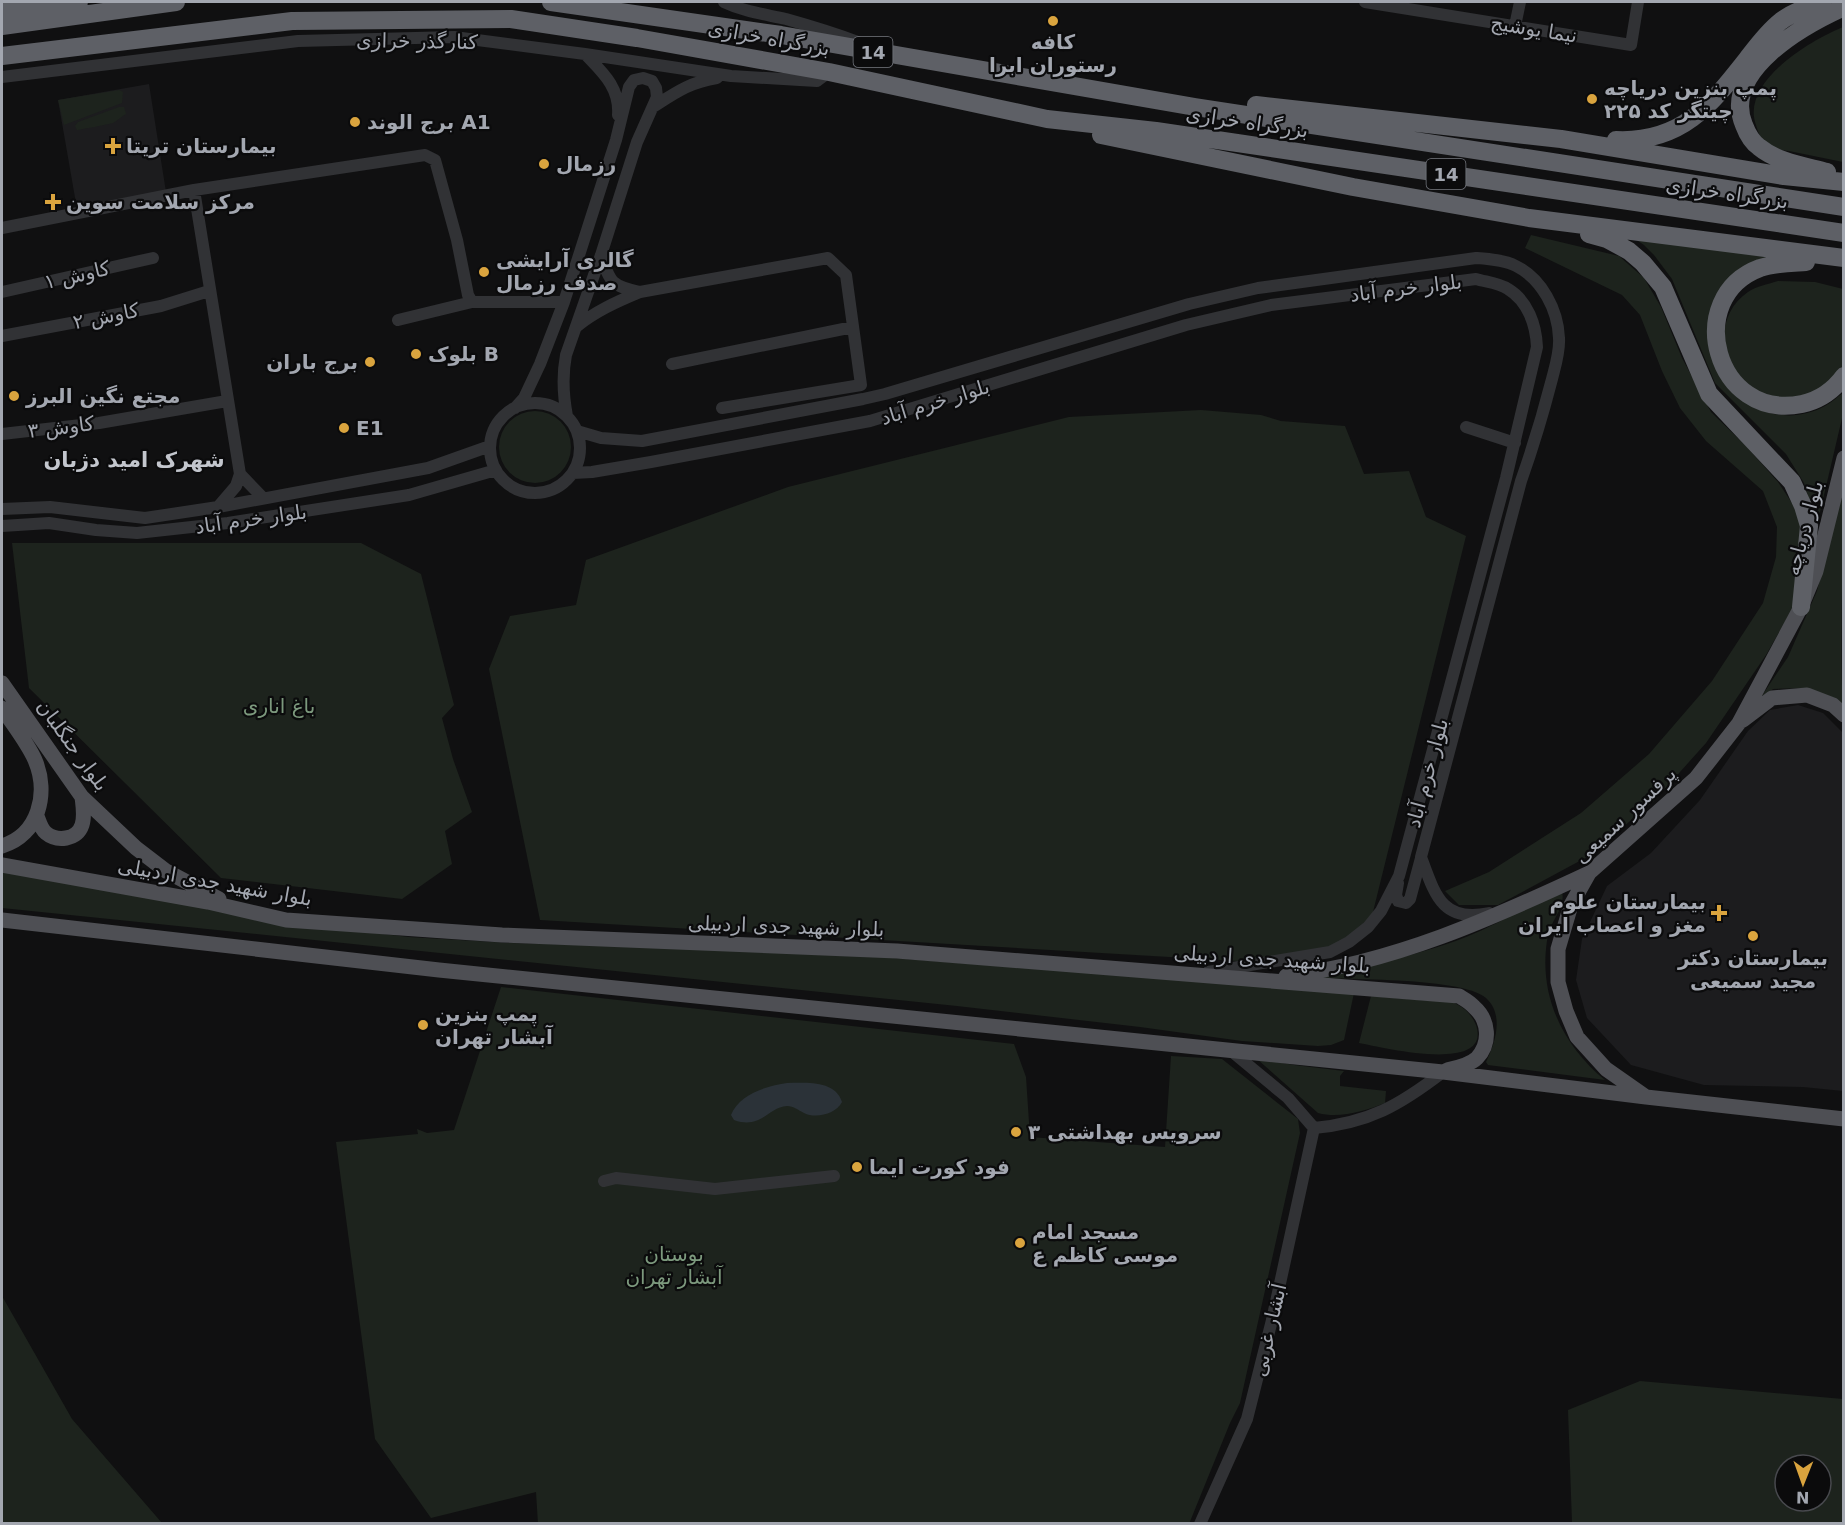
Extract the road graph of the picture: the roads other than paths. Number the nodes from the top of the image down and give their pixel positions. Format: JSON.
{"nodes":[{"id":1,"x":79,"y":2,"type":"edge"},
{"id":2,"x":164,"y":2,"type":"edge"},
{"id":3,"x":176,"y":2,"type":"edge"},
{"id":4,"x":551,"y":2,"type":"edge"},
{"id":5,"x":724,"y":2,"type":"edge"},
{"id":6,"x":1365,"y":2,"type":"edge"},
{"id":7,"x":1520,"y":2,"type":"edge"},
{"id":8,"x":1638,"y":2,"type":"edge"},
{"id":9,"x":1822,"y":2,"type":"edge"},
{"id":10,"x":1844,"y":7,"type":"edge"},
{"id":11,"x":2,"y":9,"type":"edge"},
{"id":12,"x":2,"y":26,"type":"edge"},
{"id":13,"x":1515,"y":26,"type":"junction"},
{"id":14,"x":585,"y":54,"type":"junction"},
{"id":15,"x":886,"y":54,"type":"junction"},
{"id":16,"x":2,"y":57,"type":"edge"},
{"id":17,"x":49,"y":71,"type":"junction"},
{"id":18,"x":829,"y":72,"type":"junction"},
{"id":19,"x":731,"y":76,"type":"junction"},
{"id":20,"x":2,"y":77,"type":"edge"},
{"id":21,"x":2,"y":86,"type":"edge"},
{"id":22,"x":653,"y":107,"type":"junction"},
{"id":23,"x":1195,"y":107,"type":"junction"},
{"id":24,"x":1047,"y":119,"type":"junction"},
{"id":25,"x":1561,"y":139,"type":"junction"},
{"id":26,"x":616,"y":140,"type":"junction"},
{"id":27,"x":1844,"y":177,"type":"edge"},
{"id":28,"x":1844,"y":182,"type":"edge"},
{"id":29,"x":194,"y":190,"type":"junction"},
{"id":30,"x":1844,"y":207,"type":"edge"},
{"id":31,"x":1529,"y":218,"type":"junction"},
{"id":32,"x":2,"y":228,"type":"edge"},
{"id":33,"x":1844,"y":233,"type":"edge"},
{"id":34,"x":601,"y":255,"type":"junction"},
{"id":35,"x":153,"y":258,"type":"dead end"},
{"id":36,"x":1844,"y":259,"type":"edge"},
{"id":37,"x":209,"y":291,"type":"junction"},
{"id":38,"x":2,"y":292,"type":"edge"},
{"id":39,"x":640,"y":292,"type":"junction"},
{"id":40,"x":472,"y":302,"type":"junction"},
{"id":41,"x":564,"y":302,"type":"junction"},
{"id":42,"x":398,"y":320,"type":"dead end"},
{"id":43,"x":853,"y":327,"type":"junction"},
{"id":44,"x":575,"y":328,"type":"junction"},
{"id":45,"x":2,"y":336,"type":"edge"},
{"id":46,"x":672,"y":364,"type":"dead end"},
{"id":47,"x":1844,"y":376,"type":"edge"},
{"id":48,"x":861,"y":385,"type":"junction"},
{"id":49,"x":782,"y":398,"type":"junction"},
{"id":50,"x":863,"y":399,"type":"junction"},
{"id":51,"x":227,"y":401,"type":"junction"},
{"id":52,"x":515,"y":408,"type":"junction"},
{"id":53,"x":722,"y":408,"type":"dead end"},
{"id":54,"x":784,"y":414,"type":"junction"},
{"id":55,"x":567,"y":416,"type":"junction"},
{"id":56,"x":1466,"y":427,"type":"dead end"},
{"id":57,"x":577,"y":431,"type":"junction"},
{"id":58,"x":2,"y":434,"type":"edge"},
{"id":59,"x":1515,"y":443,"type":"junction"},
{"id":60,"x":490,"y":446,"type":"junction"},
{"id":61,"x":1844,"y":458,"type":"edge"},
{"id":62,"x":496,"y":470,"type":"junction"},
{"id":63,"x":573,"y":473,"type":"junction"},
{"id":64,"x":240,"y":474,"type":"junction"},
{"id":65,"x":1506,"y":478,"type":"junction"},
{"id":66,"x":1521,"y":481,"type":"junction"},
{"id":67,"x":263,"y":498,"type":"junction"},
{"id":68,"x":218,"y":507,"type":"junction"},
{"id":69,"x":2,"y":509,"type":"edge"},
{"id":70,"x":2,"y":526,"type":"edge"},
{"id":71,"x":1801,"y":608,"type":"junction"},
{"id":72,"x":2,"y":683,"type":"edge"},
{"id":73,"x":2,"y":708,"type":"edge"},
{"id":74,"x":1844,"y":715,"type":"edge"},
{"id":75,"x":1739,"y":723,"type":"junction"},
{"id":76,"x":82,"y":797,"type":"junction"},
{"id":77,"x":37,"y":816,"type":"junction"},
{"id":78,"x":2,"y":846,"type":"edge"},
{"id":79,"x":1421,"y":857,"type":"junction"},
{"id":80,"x":2,"y":865,"type":"edge"},
{"id":81,"x":1589,"y":873,"type":"junction"},
{"id":82,"x":1399,"y":876,"type":"junction"},
{"id":83,"x":235,"y":908,"type":"junction"},
{"id":84,"x":1514,"y":908,"type":"junction"},
{"id":85,"x":2,"y":920,"type":"edge"},
{"id":86,"x":1192,"y":974,"type":"junction"},
{"id":87,"x":1253,"y":980,"type":"junction"},
{"id":88,"x":1229,"y":1050,"type":"junction"},
{"id":89,"x":1443,"y":1072,"type":"junction"},
{"id":90,"x":1646,"y":1097,"type":"junction"},
{"id":91,"x":1844,"y":1119,"type":"edge"},
{"id":92,"x":1314,"y":1128,"type":"junction"},
{"id":93,"x":834,"y":1176,"type":"dead end"},
{"id":94,"x":604,"y":1181,"type":"dead end"},
{"id":95,"x":1200,"y":1524,"type":"edge"}],
"edges":[{"from":1,"to":11,"type":"highway"},
{"from":2,"to":3,"type":"highway"},
{"from":2,"to":12,"type":"highway"},
{"from":4,"to":15,"type":"highway","name":"بزرگراه خرازی","number":"14"},
{"from":5,"to":15,"type":"street"},
{"from":6,"to":13,"type":"street","name":"نیما یوشیج"},
{"from":7,"to":13,"type":"street"},
{"from":8,"to":13,"type":"street","name":"نیما یوشیج"},
{"from":9,"to":25,"type":"highway"},
{"from":10,"to":27,"type":"highway"},
{"from":14,"to":17,"type":"street","name":"کنارگذر خرازی"},
{"from":14,"to":19,"type":"street","name":"کنارگذر خرازی"},
{"from":14,"to":26,"type":"street"},
{"from":15,"to":23,"type":"highway","name":"بزرگراه خرازی","number":"14"},
{"from":16,"to":18,"type":"highway","name":"بزرگراه خرازی","number":"14"},
{"from":17,"to":20,"type":"street","name":"کنارگذر خرازی"},
{"from":17,"to":21,"type":"street"},
{"from":18,"to":19,"type":"street","name":"کنارگذر خرازی"},
{"from":18,"to":24,"type":"highway","name":"بزرگراه خرازی","number":"14"},
{"from":19,"to":22,"type":"street"},
{"from":22,"to":26,"type":"street"},
{"from":22,"to":34,"type":"street"},
{"from":23,"to":25,"type":"highway"},
{"from":23,"to":30,"type":"highway","name":"بزرگراه خرازی","number":"14"},
{"from":24,"to":31,"type":"highway"},
{"from":24,"to":33,"type":"highway","name":"بزرگراه خرازی","number":"14"},
{"from":25,"to":28,"type":"highway"},
{"from":26,"to":41,"type":"street"},
{"from":29,"to":32,"type":"street"},
{"from":29,"to":37,"type":"street"},
{"from":29,"to":40,"type":"street"},
{"from":31,"to":36,"type":"highway"},
{"from":31,"to":71,"type":"highway"},
{"from":34,"to":39,"type":"street"},
{"from":34,"to":44,"type":"street"},
{"from":35,"to":38,"type":"street","name":"کاوش ۱"},
{"from":36,"to":47,"type":"highway"},
{"from":37,"to":45,"type":"street","name":"کاوش ۲"},
{"from":37,"to":51,"type":"street"},
{"from":39,"to":43,"type":"street"},
{"from":39,"to":44,"type":"street"},
{"from":40,"to":41,"type":"street"},
{"from":40,"to":42,"type":"street"},
{"from":41,"to":52,"type":"street"},
{"from":43,"to":46,"type":"street"},
{"from":43,"to":48,"type":"street"},
{"from":44,"to":55,"type":"street"},
{"from":48,"to":49,"type":"street"},
{"from":48,"to":50,"type":"street"},
{"from":49,"to":53,"type":"street"},
{"from":49,"to":54,"type":"street"},
{"from":50,"to":54,"type":"street","name":"بلوار خرم آباد"},
{"from":50,"to":66,"type":"street","name":"بلوار خرم آباد"},
{"from":51,"to":58,"type":"street","name":"کاوش ۳"},
{"from":51,"to":64,"type":"street"},
{"from":52,"to":55,"type":"street"},
{"from":52,"to":60,"type":"street"},
{"from":54,"to":57,"type":"street","name":"بلوار خرم آباد"},
{"from":55,"to":57,"type":"street"},
{"from":56,"to":59,"type":"street"},
{"from":57,"to":63,"type":"street"},
{"from":59,"to":63,"type":"street","name":"بلوار خرم آباد"},
{"from":59,"to":65,"type":"street","name":"بلوار خرم آباد"},
{"from":60,"to":62,"type":"street"},
{"from":60,"to":67,"type":"street","name":"بلوار خرم آباد"},
{"from":61,"to":71,"type":"main road","name":"بلوار دریاچه"},
{"from":62,"to":63,"type":"street"},
{"from":62,"to":70,"type":"street","name":"بلوار خرم آباد"},
{"from":64,"to":67,"type":"street"},
{"from":64,"to":68,"type":"street"},
{"from":65,"to":66,"type":"street"},
{"from":65,"to":82,"type":"street","name":"بلوار خرم آباد"},
{"from":66,"to":79,"type":"street","name":"بلوار خرم آباد"},
{"from":67,"to":68,"type":"street","name":"بلوار خرم آباد"},
{"from":68,"to":69,"type":"street","name":"بلوار خرم آباد"},
{"from":71,"to":75,"type":"main road","name":"پرفسور سمیعی"},
{"from":72,"to":76,"type":"main road","name":"بلوار جنگلبان"},
{"from":73,"to":77,"type":"main road","name":"بلوار جنگلبان"},
{"from":74,"to":75,"type":"main road"},
{"from":75,"to":81,"type":"main road","name":"پرفسور سمیعی"},
{"from":76,"to":77,"type":"main road"},
{"from":76,"to":83,"type":"main road","name":"بلوار جنگلبان"},
{"from":77,"to":78,"type":"main road"},
{"from":79,"to":82,"type":"street"},
{"from":79,"to":84,"type":"street","name":"بلوار خرم آباد"},
{"from":80,"to":83,"type":"main road","name":"بلوار شهید جدی اردبیلی"},
{"from":81,"to":84,"type":"main road"},
{"from":81,"to":90,"type":"main road","name":"پرفسور سمیعی"},
{"from":82,"to":86,"type":"street","name":"بلوار خرم آباد"},
{"from":83,"to":86,"type":"main road","name":"بلوار شهید جدی اردبیلی"},
{"from":84,"to":87,"type":"main road"},
{"from":85,"to":88,"type":"main road","name":"بلوار شهید جدی اردبیلی"},
{"from":86,"to":87,"type":"main road","name":"بلوار شهید جدی اردبیلی"},
{"from":87,"to":89,"type":"main road","name":"بلوار شهید جدی اردبیلی"},
{"from":88,"to":89,"type":"main road","name":"بلوار شهید جدی اردبیلی"},
{"from":88,"to":92,"type":"street"},
{"from":89,"to":90,"type":"main road","name":"بلوار شهید جدی اردبیلی"},
{"from":89,"to":92,"type":"street"},
{"from":90,"to":91,"type":"main road","name":"پرفسور سمیعی"},
{"from":92,"to":95,"type":"street","name":"آبشار غربی"},
{"from":93,"to":94,"type":"street"}]}
